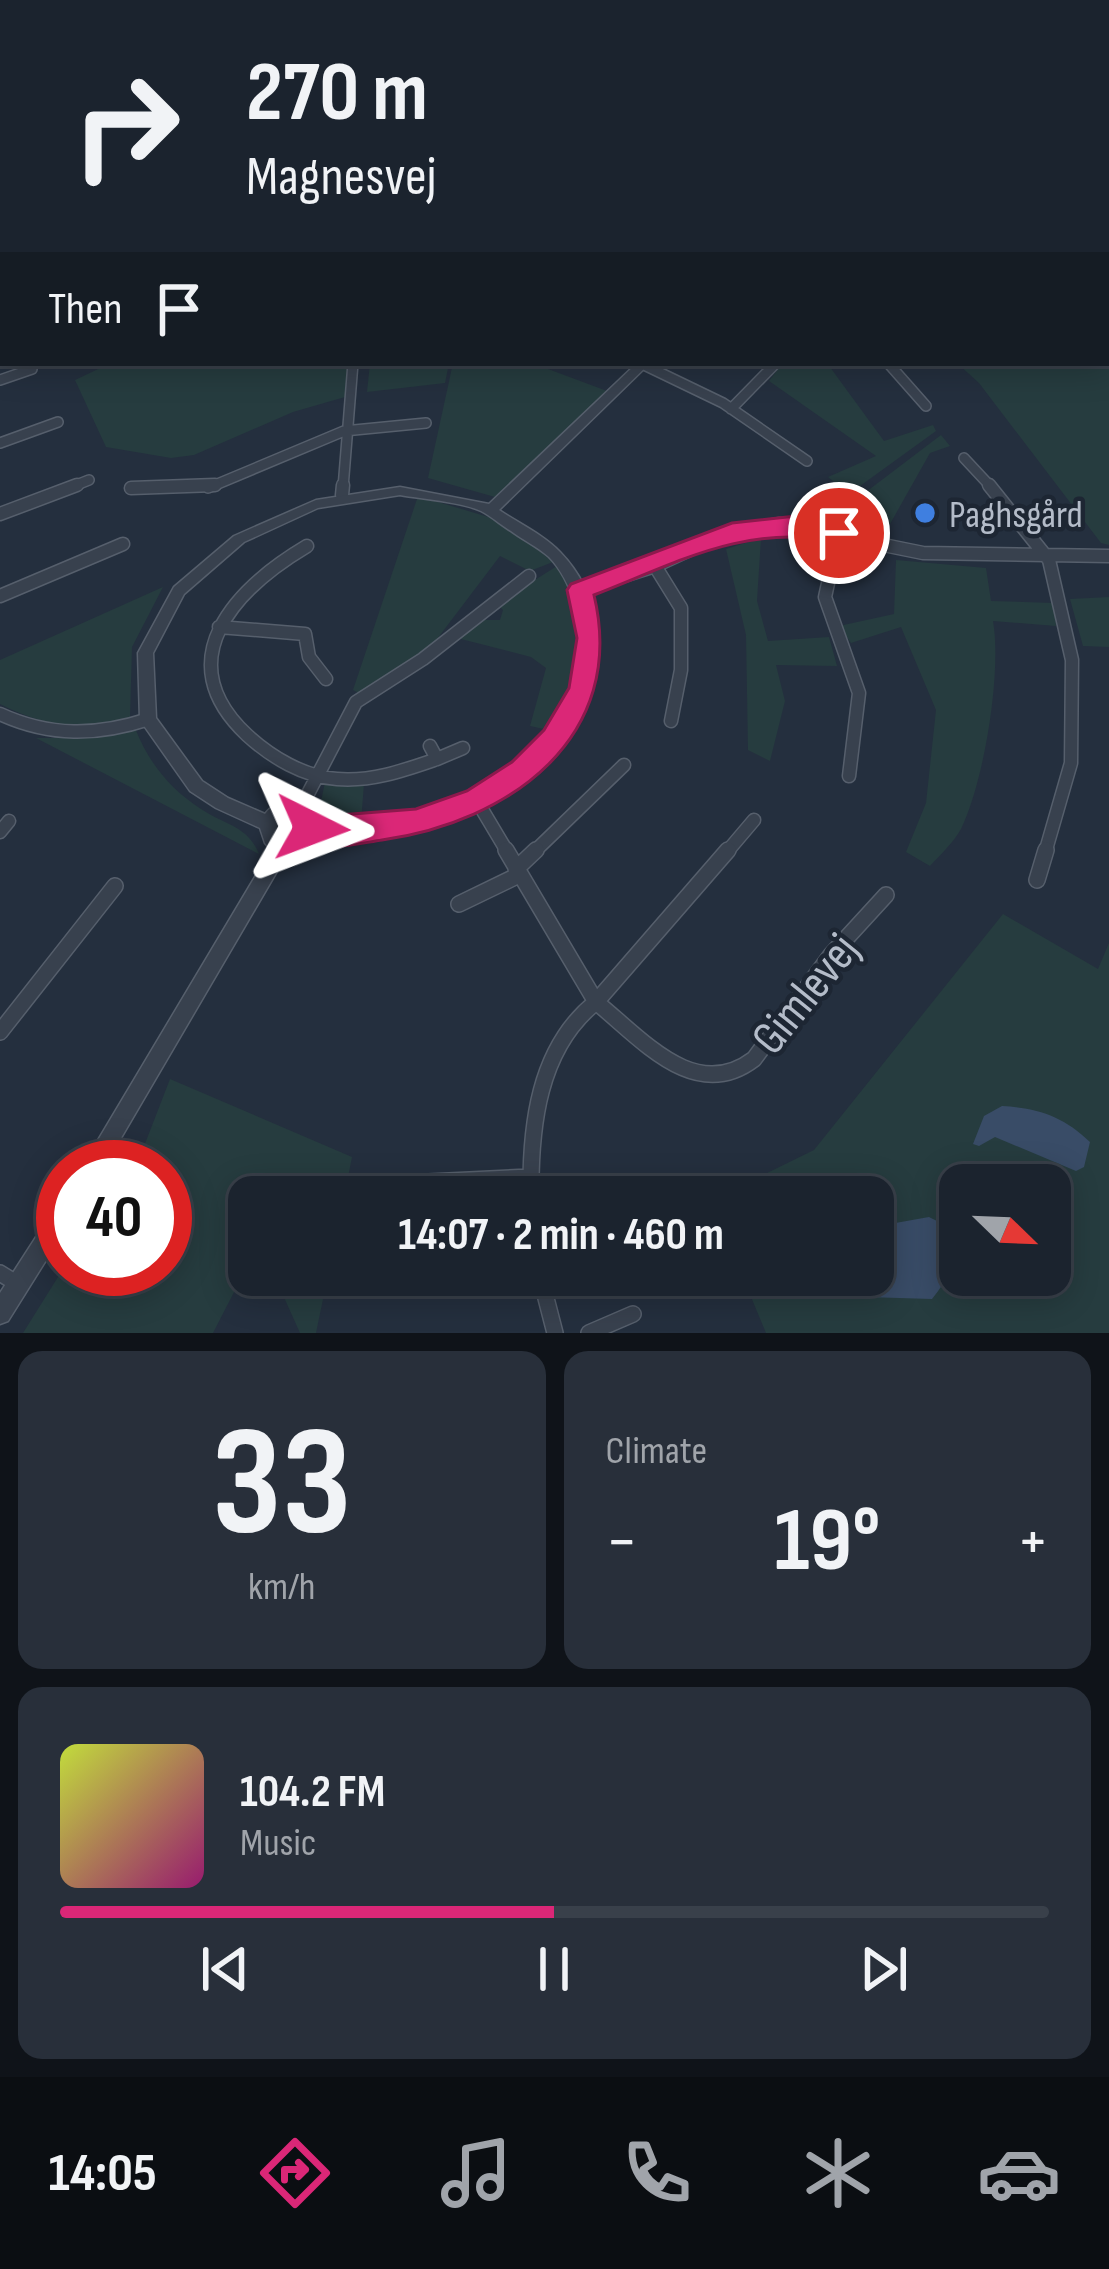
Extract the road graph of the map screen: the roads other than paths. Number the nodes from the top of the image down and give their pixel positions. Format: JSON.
{"nodes":[{"id":1,"x":353,"y":366,"type":"edge"},
{"id":2,"x":639,"y":366,"type":"edge"},
{"id":3,"x":648,"y":366,"type":"edge"},
{"id":4,"x":773,"y":366,"type":"edge"},
{"id":5,"x":892,"y":366,"type":"edge"},
{"id":6,"x":32,"y":369,"type":"dead end"},
{"id":7,"x":0,"y":380,"type":"edge"},
{"id":8,"x":926,"y":406,"type":"dead end"},
{"id":9,"x":731,"y":409,"type":"junction"},
{"id":10,"x":58,"y":422,"type":"dead end"},
{"id":11,"x":426,"y":423,"type":"dead end"},
{"id":12,"x":344,"y":431,"type":"junction"},
{"id":13,"x":0,"y":443,"type":"edge"},
{"id":14,"x":964,"y":458,"type":"dead end"},
{"id":15,"x":807,"y":461,"type":"dead end"},
{"id":16,"x":89,"y":481,"type":"dead end"},
{"id":17,"x":131,"y":488,"type":"dead end"},
{"id":18,"x":342,"y":495,"type":"junction"},
{"id":19,"x":491,"y":510,"type":"junction"},
{"id":20,"x":0,"y":514,"type":"edge"},
{"id":21,"x":839,"y":533,"type":"junction"},
{"id":22,"x":123,"y":544,"type":"dead end"},
{"id":23,"x":308,"y":546,"type":"dead end"},
{"id":24,"x":1043,"y":552,"type":"junction"},
{"id":25,"x":1109,"y":556,"type":"edge"},
{"id":26,"x":655,"y":566,"type":"junction"},
{"id":27,"x":529,"y":576,"type":"dead end"},
{"id":28,"x":580,"y":590,"type":"junction"},
{"id":29,"x":0,"y":596,"type":"edge"},
{"id":30,"x":218,"y":627,"type":"junction"},
{"id":31,"x":326,"y":679,"type":"dead end"},
{"id":32,"x":0,"y":715,"type":"edge"},
{"id":33,"x":148,"y":718,"type":"junction"},
{"id":34,"x":671,"y":722,"type":"dead end"},
{"id":35,"x":463,"y":748,"type":"dead end"},
{"id":36,"x":624,"y":765,"type":"dead end"},
{"id":37,"x":316,"y":776,"type":"junction"},
{"id":38,"x":849,"y":776,"type":"dead end"},
{"id":39,"x":477,"y":801,"type":"junction"},
{"id":40,"x":300,"y":809,"type":"junction"},
{"id":41,"x":754,"y":820,"type":"dead end"},
{"id":42,"x":268,"y":824,"type":"junction"},
{"id":43,"x":311,"y":833,"type":"junction"},
{"id":44,"x":282,"y":847,"type":"junction"},
{"id":45,"x":518,"y":872,"type":"junction"},
{"id":46,"x":1037,"y":880,"type":"dead end"},
{"id":47,"x":115,"y":886,"type":"dead end"},
{"id":48,"x":886,"y":896,"type":"dead end"},
{"id":49,"x":459,"y":904,"type":"dead end"},
{"id":50,"x":596,"y":1002,"type":"junction"},
{"id":51,"x":0,"y":1031,"type":"edge"},
{"id":52,"x":108,"y":1140,"type":"edge"},
{"id":53,"x":530,"y":1176,"type":"edge"},
{"id":54,"x":36,"y":1247,"type":"edge"},
{"id":55,"x":10,"y":1279,"type":"edge"},
{"id":56,"x":545,"y":1296,"type":"edge"},
{"id":57,"x":0,"y":1313,"type":"edge"},
{"id":58,"x":633,"y":1314,"type":"dead end"},
{"id":59,"x":555,"y":1333,"type":"edge"},
{"id":60,"x":589,"y":1333,"type":"edge"}],
"edges":[{"from":1,"to":12,"type":"street"},
{"from":2,"to":19,"type":"street"},
{"from":3,"to":9,"type":"street"},
{"from":4,"to":9,"type":"street"},
{"from":5,"to":8,"type":"street"},
{"from":6,"to":7,"type":"street"},
{"from":9,"to":15,"type":"street"},
{"from":10,"to":13,"type":"street"},
{"from":11,"to":12,"type":"street"},
{"from":12,"to":17,"type":"street"},
{"from":12,"to":18,"type":"street"},
{"from":14,"to":24,"type":"street"},
{"from":16,"to":20,"type":"street"},
{"from":18,"to":19,"type":"street"},
{"from":18,"to":33,"type":"street"},
{"from":19,"to":28,"type":"street"},
{"from":21,"to":24,"type":"street"},
{"from":21,"to":26,"type":"street"},
{"from":21,"to":38,"type":"street"},
{"from":22,"to":29,"type":"street"},
{"from":23,"to":30,"type":"street"},
{"from":24,"to":25,"type":"street"},
{"from":24,"to":46,"type":"street"},
{"from":26,"to":28,"type":"street"},
{"from":26,"to":34,"type":"street"},
{"from":27,"to":37,"type":"street"},
{"from":28,"to":39,"type":"street"},
{"from":30,"to":31,"type":"street"},
{"from":30,"to":37,"type":"street"},
{"from":32,"to":33,"type":"street"},
{"from":33,"to":42,"type":"street"},
{"from":35,"to":37,"type":"street"},
{"from":36,"to":45,"type":"street"},
{"from":37,"to":40,"type":"street"},
{"from":39,"to":43,"type":"street"},
{"from":39,"to":45,"type":"street","name":"Gimlevej"},
{"from":40,"to":42,"type":"street"},
{"from":40,"to":43,"type":"street"},
{"from":41,"to":50,"type":"street"},
{"from":42,"to":44,"type":"street"},
{"from":43,"to":44,"type":"street"},
{"from":44,"to":52,"type":"street"},
{"from":45,"to":49,"type":"street"},
{"from":45,"to":50,"type":"street","name":"Gimlevej"},
{"from":47,"to":51,"type":"street"},
{"from":48,"to":50,"type":"street","name":"Gimlevej"},
{"from":50,"to":53,"type":"street"},
{"from":54,"to":55,"type":"street"},
{"from":55,"to":57,"type":"street"},
{"from":56,"to":59,"type":"street"},
{"from":58,"to":60,"type":"street"}]}
